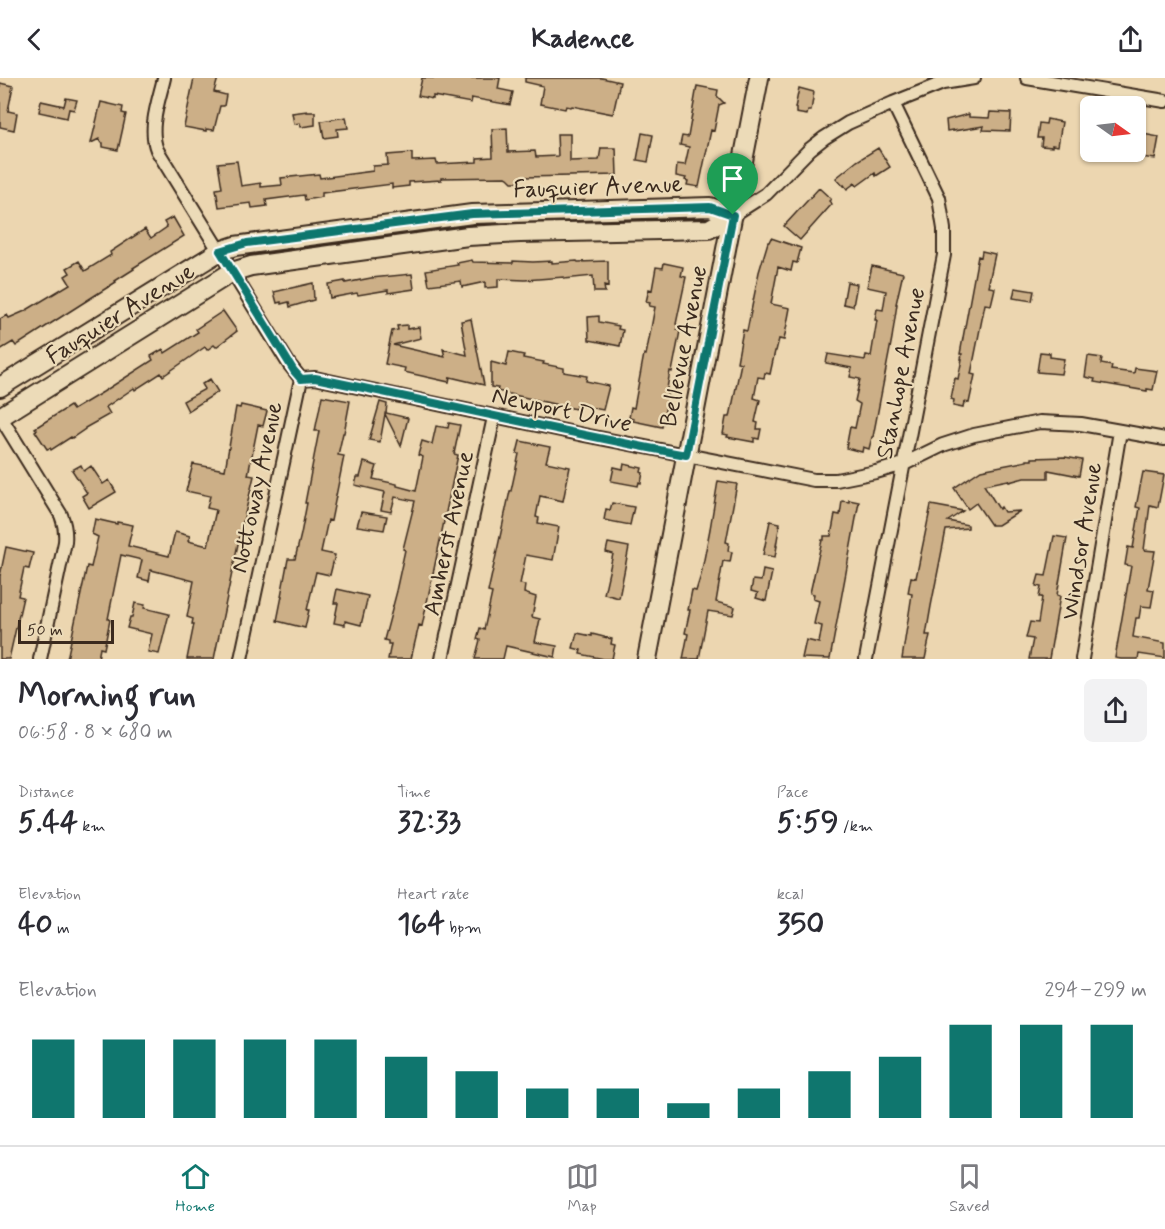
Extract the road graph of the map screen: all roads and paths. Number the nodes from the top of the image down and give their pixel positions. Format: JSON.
{"nodes":[{"id":1,"x":164,"y":78,"type":"edge"},
{"id":2,"x":759,"y":78,"type":"edge"},
{"id":3,"x":974,"y":78,"type":"edge"},
{"id":4,"x":1027,"y":78,"type":"edge"},
{"id":5,"x":1165,"y":101,"type":"edge"},
{"id":6,"x":893,"y":103,"type":"junction"},
{"id":7,"x":733,"y":215,"type":"junction"},
{"id":8,"x":220,"y":251,"type":"junction"},
{"id":9,"x":232,"y":272,"type":"junction"},
{"id":10,"x":301,"y":379,"type":"junction"},
{"id":11,"x":0,"y":387,"type":"edge"},
{"id":12,"x":0,"y":416,"type":"edge"},
{"id":13,"x":494,"y":417,"type":"junction"},
{"id":14,"x":1120,"y":431,"type":"junction"},
{"id":15,"x":1165,"y":439,"type":"edge"},
{"id":16,"x":686,"y":455,"type":"junction"},
{"id":17,"x":904,"y":464,"type":"junction"},
{"id":18,"x":40,"y":659,"type":"edge"},
{"id":19,"x":241,"y":659,"type":"edge"},
{"id":20,"x":442,"y":659,"type":"edge"},
{"id":21,"x":647,"y":659,"type":"edge"},
{"id":22,"x":866,"y":659,"type":"edge"},
{"id":23,"x":1083,"y":659,"type":"edge"}],
"edges":[{"from":1,"to":8,"type":"street","name":"Nottoway Avenue"},
{"from":2,"to":7,"type":"street","name":"Bellevue Avenue"},
{"from":3,"to":6,"type":"street","name":"Fauquier Avenue"},
{"from":4,"to":5,"type":"street"},
{"from":6,"to":7,"type":"street","name":"Fauquier Avenue"},
{"from":6,"to":17,"type":"street","name":"Stanhope Avenue"},
{"from":7,"to":8,"type":"street","name":"Fauquier Avenue"},
{"from":7,"to":9,"type":"street","name":"Fauquier Avenue"},
{"from":7,"to":16,"type":"street","name":"Bellevue Avenue"},
{"from":8,"to":9,"type":"street","name":"Nottoway Avenue"},
{"from":8,"to":11,"type":"street","name":"Fauquier Avenue"},
{"from":9,"to":10,"type":"street","name":"Nottoway Avenue"},
{"from":9,"to":12,"type":"street","name":"Fauquier Avenue"},
{"from":10,"to":13,"type":"street","name":"Newport Drive"},
{"from":10,"to":19,"type":"street","name":"Nottoway Avenue"},
{"from":12,"to":18,"type":"street"},
{"from":13,"to":16,"type":"street","name":"Newport Drive"},
{"from":13,"to":20,"type":"street","name":"Amherst Avenue"},
{"from":14,"to":15,"type":"street","name":"Newport Drive"},
{"from":14,"to":17,"type":"street","name":"Newport Drive"},
{"from":14,"to":23,"type":"street","name":"Windsor Avenue"},
{"from":16,"to":17,"type":"street","name":"Newport Drive"},
{"from":16,"to":21,"type":"street","name":"Bellevue Avenue"},
{"from":17,"to":22,"type":"street","name":"Stanhope Avenue"}]}
